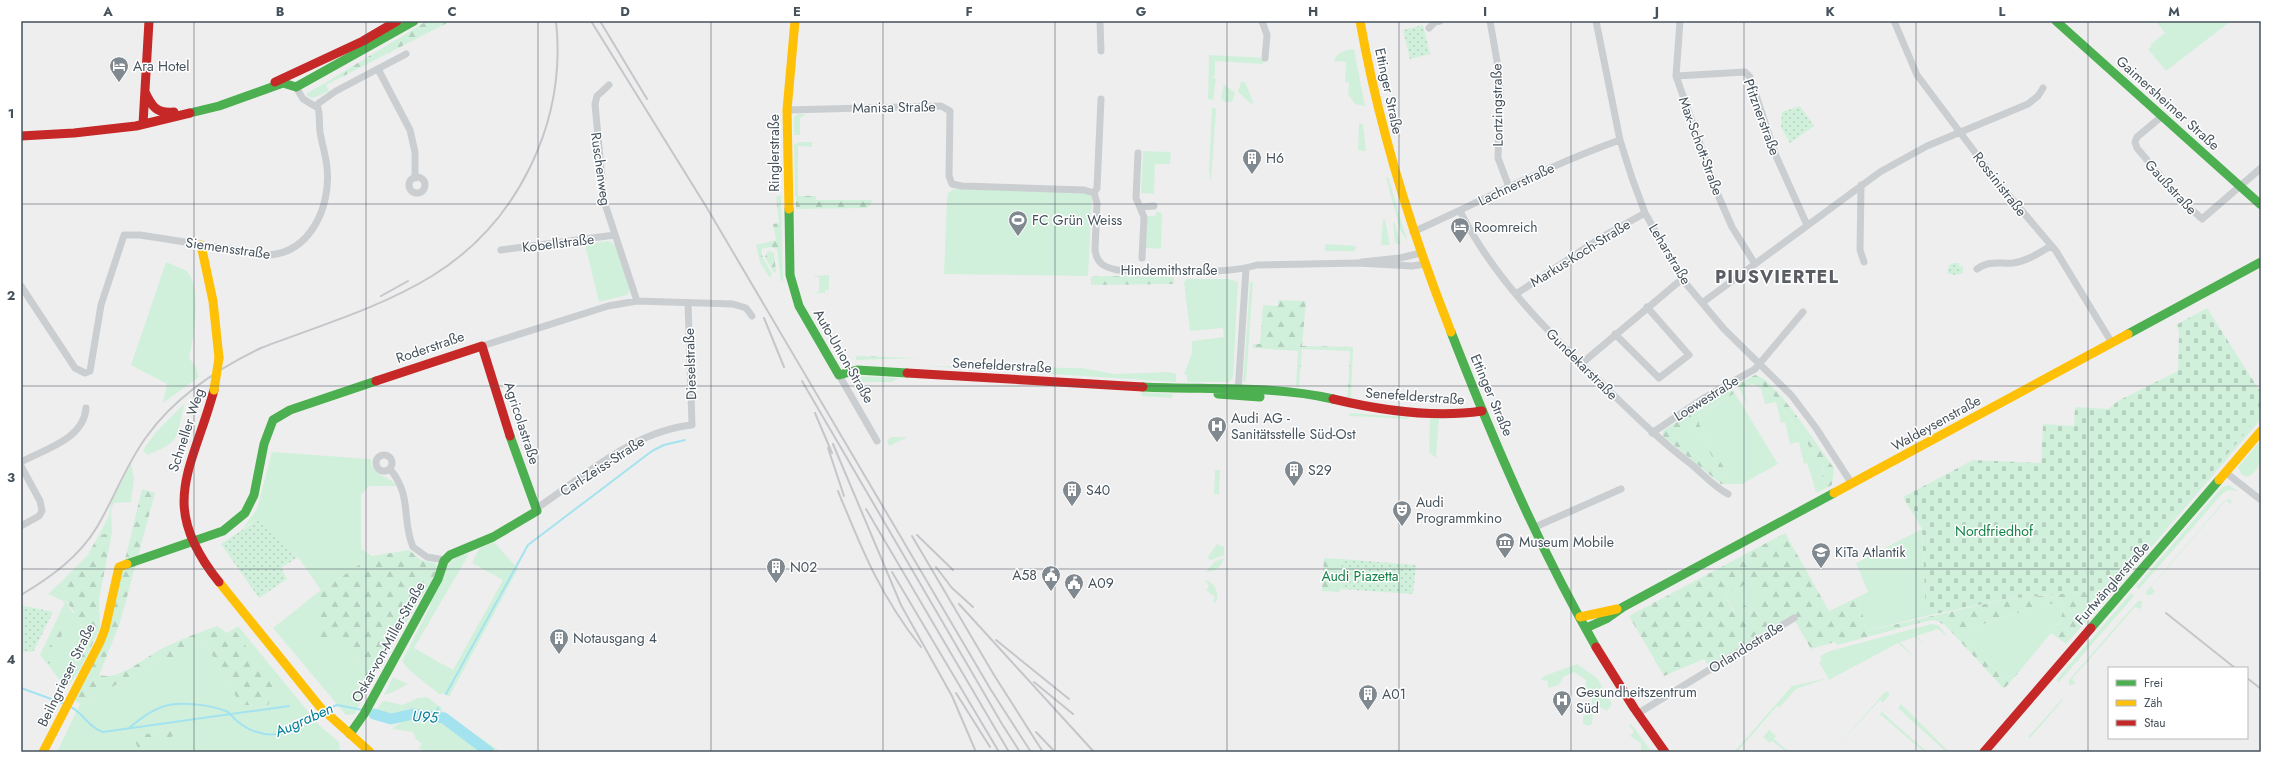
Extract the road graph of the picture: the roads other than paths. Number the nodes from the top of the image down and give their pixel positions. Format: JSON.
{"nodes":[{"id":1,"x":149,"y":21,"type":"edge"},
{"id":2,"x":397,"y":21,"type":"edge"},
{"id":3,"x":414,"y":21,"type":"edge"},
{"id":4,"x":795,"y":21,"type":"edge"},
{"id":5,"x":1100,"y":21,"type":"edge"},
{"id":6,"x":1262,"y":21,"type":"edge"},
{"id":7,"x":1360,"y":21,"type":"edge"},
{"id":8,"x":1440,"y":21,"type":"edge"},
{"id":9,"x":1490,"y":21,"type":"edge"},
{"id":10,"x":1596,"y":21,"type":"edge"},
{"id":11,"x":1680,"y":21,"type":"edge"},
{"id":12,"x":1894,"y":21,"type":"edge"},
{"id":13,"x":2056,"y":21,"type":"edge"},
{"id":14,"x":1429,"y":28,"type":"dead end"},
{"id":15,"x":362,"y":41,"type":"junction"},
{"id":16,"x":1101,"y":50,"type":"dead end"},
{"id":17,"x":406,"y":54,"type":"dead end"},
{"id":18,"x":1265,"y":58,"type":"dead end"},
{"id":19,"x":378,"y":69,"type":"junction"},
{"id":20,"x":1676,"y":76,"type":"junction"},
{"id":21,"x":609,"y":85,"type":"dead end"},
{"id":22,"x":296,"y":87,"type":"junction"},
{"id":23,"x":2043,"y":88,"type":"dead end"},
{"id":24,"x":145,"y":92,"type":"junction"},
{"id":25,"x":1101,"y":99,"type":"dead end"},
{"id":26,"x":316,"y":105,"type":"junction"},
{"id":27,"x":787,"y":110,"type":"junction"},
{"id":28,"x":180,"y":113,"type":"junction"},
{"id":29,"x":2161,"y":117,"type":"junction"},
{"id":30,"x":143,"y":123,"type":"junction"},
{"id":31,"x":1960,"y":131,"type":"junction"},
{"id":32,"x":21,"y":132,"type":"edge"},
{"id":33,"x":21,"y":136,"type":"edge"},
{"id":34,"x":1620,"y":140,"type":"junction"},
{"id":35,"x":1138,"y":153,"type":"dead end"},
{"id":36,"x":2261,"y":168,"type":"edge"},
{"id":37,"x":415,"y":178,"type":"dead end"},
{"id":38,"x":1861,"y":185,"type":"junction"},
{"id":39,"x":2241,"y":186,"type":"junction"},
{"id":40,"x":1509,"y":187,"type":"junction"},
{"id":41,"x":1094,"y":193,"type":"junction"},
{"id":42,"x":2261,"y":205,"type":"edge"},
{"id":43,"x":1154,"y":206,"type":"dead end"},
{"id":44,"x":1140,"y":207,"type":"junction"},
{"id":45,"x":1460,"y":211,"type":"junction"},
{"id":46,"x":1645,"y":213,"type":"junction"},
{"id":47,"x":1807,"y":225,"type":"junction"},
{"id":48,"x":1413,"y":232,"type":"junction"},
{"id":49,"x":615,"y":236,"type":"junction"},
{"id":50,"x":201,"y":244,"type":"junction"},
{"id":51,"x":2050,"y":246,"type":"junction"},
{"id":52,"x":501,"y":250,"type":"dead end"},
{"id":53,"x":1421,"y":253,"type":"junction"},
{"id":54,"x":1142,"y":258,"type":"dead end"},
{"id":55,"x":1864,"y":262,"type":"dead end"},
{"id":56,"x":2261,"y":262,"type":"edge"},
{"id":57,"x":1358,"y":264,"type":"junction"},
{"id":58,"x":1425,"y":264,"type":"junction"},
{"id":59,"x":1755,"y":264,"type":"junction"},
{"id":60,"x":1246,"y":269,"type":"junction"},
{"id":61,"x":1977,"y":269,"type":"dead end"},
{"id":62,"x":1682,"y":279,"type":"junction"},
{"id":63,"x":792,"y":284,"type":"joint"},
{"id":64,"x":21,"y":286,"type":"edge"},
{"id":65,"x":1516,"y":294,"type":"junction"},
{"id":66,"x":637,"y":302,"type":"junction"},
{"id":67,"x":688,"y":303,"type":"junction"},
{"id":68,"x":1702,"y":303,"type":"junction"},
{"id":69,"x":1647,"y":307,"type":"junction"},
{"id":70,"x":1803,"y":312,"type":"dead end"},
{"id":71,"x":752,"y":316,"type":"dead end"},
{"id":72,"x":1615,"y":334,"type":"junction"},
{"id":73,"x":2112,"y":343,"type":"junction"},
{"id":74,"x":482,"y":346,"type":"junction"},
{"id":75,"x":1581,"y":364,"type":"junction"},
{"id":76,"x":1760,"y":364,"type":"junction"},
{"id":77,"x":839,"y":375,"type":"junction"},
{"id":78,"x":1238,"y":392,"type":"junction"},
{"id":79,"x":86,"y":408,"type":"dead end"},
{"id":80,"x":1482,"y":411,"type":"junction"},
{"id":81,"x":692,"y":425,"type":"joint"},
{"id":82,"x":2261,"y":431,"type":"edge"},
{"id":83,"x":1652,"y":433,"type":"junction"},
{"id":84,"x":877,"y":441,"type":"dead end"},
{"id":85,"x":21,"y":462,"type":"edge"},
{"id":86,"x":21,"y":466,"type":"edge"},
{"id":87,"x":390,"y":469,"type":"dead end"},
{"id":88,"x":2226,"y":472,"type":"junction"},
{"id":89,"x":1852,"y":484,"type":"junction"},
{"id":90,"x":1621,"y":489,"type":"dead end"},
{"id":91,"x":1728,"y":494,"type":"dead end"},
{"id":92,"x":2261,"y":500,"type":"edge"},
{"id":93,"x":537,"y":508,"type":"junction"},
{"id":94,"x":21,"y":526,"type":"edge"},
{"id":95,"x":1534,"y":527,"type":"junction"},
{"id":96,"x":192,"y":542,"type":"junction"},
{"id":97,"x":445,"y":560,"type":"junction"},
{"id":98,"x":1623,"y":607,"type":"junction"},
{"id":99,"x":1580,"y":617,"type":"junction"},
{"id":100,"x":1794,"y":618,"type":"dead end"},
{"id":101,"x":1586,"y":628,"type":"junction"},
{"id":102,"x":1637,"y":714,"type":"junction"},
{"id":103,"x":350,"y":734,"type":"junction"},
{"id":104,"x":43,"y":752,"type":"edge"},
{"id":105,"x":370,"y":752,"type":"edge"},
{"id":106,"x":1665,"y":752,"type":"edge"},
{"id":107,"x":1984,"y":752,"type":"edge"}],
"edges":[{"from":1,"to":24,"type":"street"},
{"from":2,"to":15,"type":"street"},
{"from":3,"to":22,"type":"street"},
{"from":4,"to":27,"type":"street","name":"Ringlerstraße"},
{"from":5,"to":16,"type":"street"},
{"from":6,"to":18,"type":"street"},
{"from":7,"to":48,"type":"street","name":"Ettinger Straße"},
{"from":8,"to":14,"type":"street"},
{"from":9,"to":40,"type":"street","name":"Lortzingstraße"},
{"from":10,"to":34,"type":"street","name":"Leharstraße"},
{"from":11,"to":20,"type":"street","name":"Max-Schott-Straße"},
{"from":12,"to":31,"type":"street","name":"Rossinistraße"},
{"from":13,"to":29,"type":"street","name":"Gaimersheimer Straße"},
{"from":15,"to":22,"type":"street"},
{"from":15,"to":28,"type":"street"},
{"from":17,"to":19,"type":"street"},
{"from":19,"to":26,"type":"street"},
{"from":19,"to":37,"type":"street"},
{"from":20,"to":47,"type":"street","name":"Pfitznerstraße"},
{"from":20,"to":59,"type":"street","name":"Max-Schott-Straße"},
{"from":21,"to":49,"type":"street","name":"Ruschenweg"},
{"from":22,"to":26,"type":"street"},
{"from":22,"to":30,"type":"street"},
{"from":23,"to":31,"type":"street"},
{"from":24,"to":28,"type":"street"},
{"from":24,"to":30,"type":"street"},
{"from":25,"to":41,"type":"street","name":"Hindemithstraße"},
{"from":26,"to":50,"type":"street","name":"Siemensstraße"},
{"from":27,"to":41,"type":"street","name":"Manisa Straße"},
{"from":27,"to":63,"type":"street","name":"Ringlerstraße"},
{"from":28,"to":30,"type":"street"},
{"from":29,"to":39,"type":"street","name":"Gaimersheimer Straße"},
{"from":29,"to":39,"type":"street","name":"Gaußstraße"},
{"from":30,"to":32,"type":"street"},
{"from":30,"to":33,"type":"street"},
{"from":31,"to":38,"type":"street"},
{"from":31,"to":51,"type":"street","name":"Rossinistraße"},
{"from":34,"to":40,"type":"street","name":"Lachnerstraße"},
{"from":34,"to":46,"type":"street","name":"Leharstraße"},
{"from":35,"to":44,"type":"street"},
{"from":36,"to":39,"type":"street"},
{"from":38,"to":47,"type":"street"},
{"from":38,"to":55,"type":"street"},
{"from":39,"to":42,"type":"street","name":"Gaimersheimer Straße"},
{"from":40,"to":45,"type":"street","name":"Lachnerstraße"},
{"from":41,"to":60,"type":"street","name":"Hindemithstraße"},
{"from":43,"to":44,"type":"street"},
{"from":44,"to":54,"type":"street"},
{"from":45,"to":48,"type":"street","name":"Lachnerstraße"},
{"from":45,"to":65,"type":"street","name":"Gundekarstraße"},
{"from":46,"to":62,"type":"street","name":"Leharstraße"},
{"from":46,"to":65,"type":"street","name":"Markus-Koch-Straße"},
{"from":47,"to":59,"type":"street"},
{"from":48,"to":53,"type":"street","name":"Ettinger Straße"},
{"from":49,"to":52,"type":"street","name":"Kobellstraße"},
{"from":49,"to":66,"type":"street","name":"Ruschenweg"},
{"from":50,"to":64,"type":"street","name":"Siemensstraße"},
{"from":50,"to":96,"type":"street","name":"Schneller Weg","bridge":true},
{"from":51,"to":61,"type":"street"},
{"from":51,"to":73,"type":"street","name":"Rossinistraße"},
{"from":53,"to":57,"type":"street","name":"Hindemithstraße"},
{"from":53,"to":58,"type":"street","name":"Ettinger Straße"},
{"from":56,"to":73,"type":"street","name":"Waldeysenstraße"},
{"from":57,"to":58,"type":"street","name":"Hindemithstraße"},
{"from":57,"to":60,"type":"street","name":"Hindemithstraße"},
{"from":58,"to":80,"type":"street","name":"Ettinger Straße"},
{"from":59,"to":68,"type":"street"},
{"from":60,"to":78,"type":"street"},
{"from":62,"to":68,"type":"street","name":"Leharstraße"},
{"from":62,"to":69,"type":"street"},
{"from":63,"to":77,"type":"street","name":"Auto-Union-Straße"},
{"from":65,"to":75,"type":"street","name":"Gundekarstraße"},
{"from":66,"to":67,"type":"street","name":"Roderstraße"},
{"from":66,"to":74,"type":"street","name":"Roderstraße"},
{"from":67,"to":71,"type":"street","name":"Roderstraße"},
{"from":67,"to":81,"type":"street","name":"Dieselstraße"},
{"from":68,"to":76,"type":"street","name":"Leharstraße"},
{"from":69,"to":72,"type":"street"},
{"from":69,"to":72,"type":"street"},
{"from":70,"to":76,"type":"street","name":"Loewestraße"},
{"from":72,"to":75,"type":"street"},
{"from":73,"to":89,"type":"street","name":"Waldeysenstraße"},
{"from":74,"to":93,"type":"street","name":"Agricolastraße"},
{"from":74,"to":96,"type":"street","name":"Roderstraße"},
{"from":75,"to":83,"type":"street","name":"Gundekarstraße"},
{"from":76,"to":83,"type":"street","name":"Loewestraße"},
{"from":76,"to":89,"type":"street","name":"Leharstraße"},
{"from":77,"to":78,"type":"street","name":"Senefelderstraße"},
{"from":77,"to":84,"type":"street","name":"Auto-Union-Straße"},
{"from":78,"to":80,"type":"street","name":"Senefelderstraße"},
{"from":79,"to":85,"type":"street"},
{"from":80,"to":95,"type":"street","name":"Ettinger Straße"},
{"from":81,"to":93,"type":"street","name":"Carl-Zeiss-Straße"},
{"from":82,"to":88,"type":"street","name":"Furtwänglerstraße"},
{"from":83,"to":91,"type":"street","name":"Gundekarstraße"},
{"from":86,"to":94,"type":"street"},
{"from":87,"to":97,"type":"street"},
{"from":88,"to":92,"type":"street"},
{"from":88,"to":107,"type":"street","name":"Furtwänglerstraße"},
{"from":89,"to":98,"type":"street","name":"Waldeysenstraße"},
{"from":90,"to":95,"type":"street"},
{"from":93,"to":97,"type":"street"},
{"from":95,"to":99,"type":"street","name":"Ettinger Straße"},
{"from":96,"to":103,"type":"street","name":"Schneller Weg"},
{"from":96,"to":104,"type":"street","name":"Beilngrieser Straße"},
{"from":97,"to":103,"type":"street","name":"Oskar-von-Miller-Straße"},
{"from":98,"to":99,"type":"street","name":"Waldeysenstraße"},
{"from":98,"to":101,"type":"street","name":"Waldeysenstraße"},
{"from":99,"to":101,"type":"street","name":"Ettinger Straße"},
{"from":100,"to":102,"type":"street","name":"Orlandostraße"},
{"from":101,"to":102,"type":"street","name":"Ettinger Straße"},
{"from":102,"to":106,"type":"street","name":"Ettinger Straße"},
{"from":103,"to":105,"type":"street","name":"Schneller Weg"}]}
